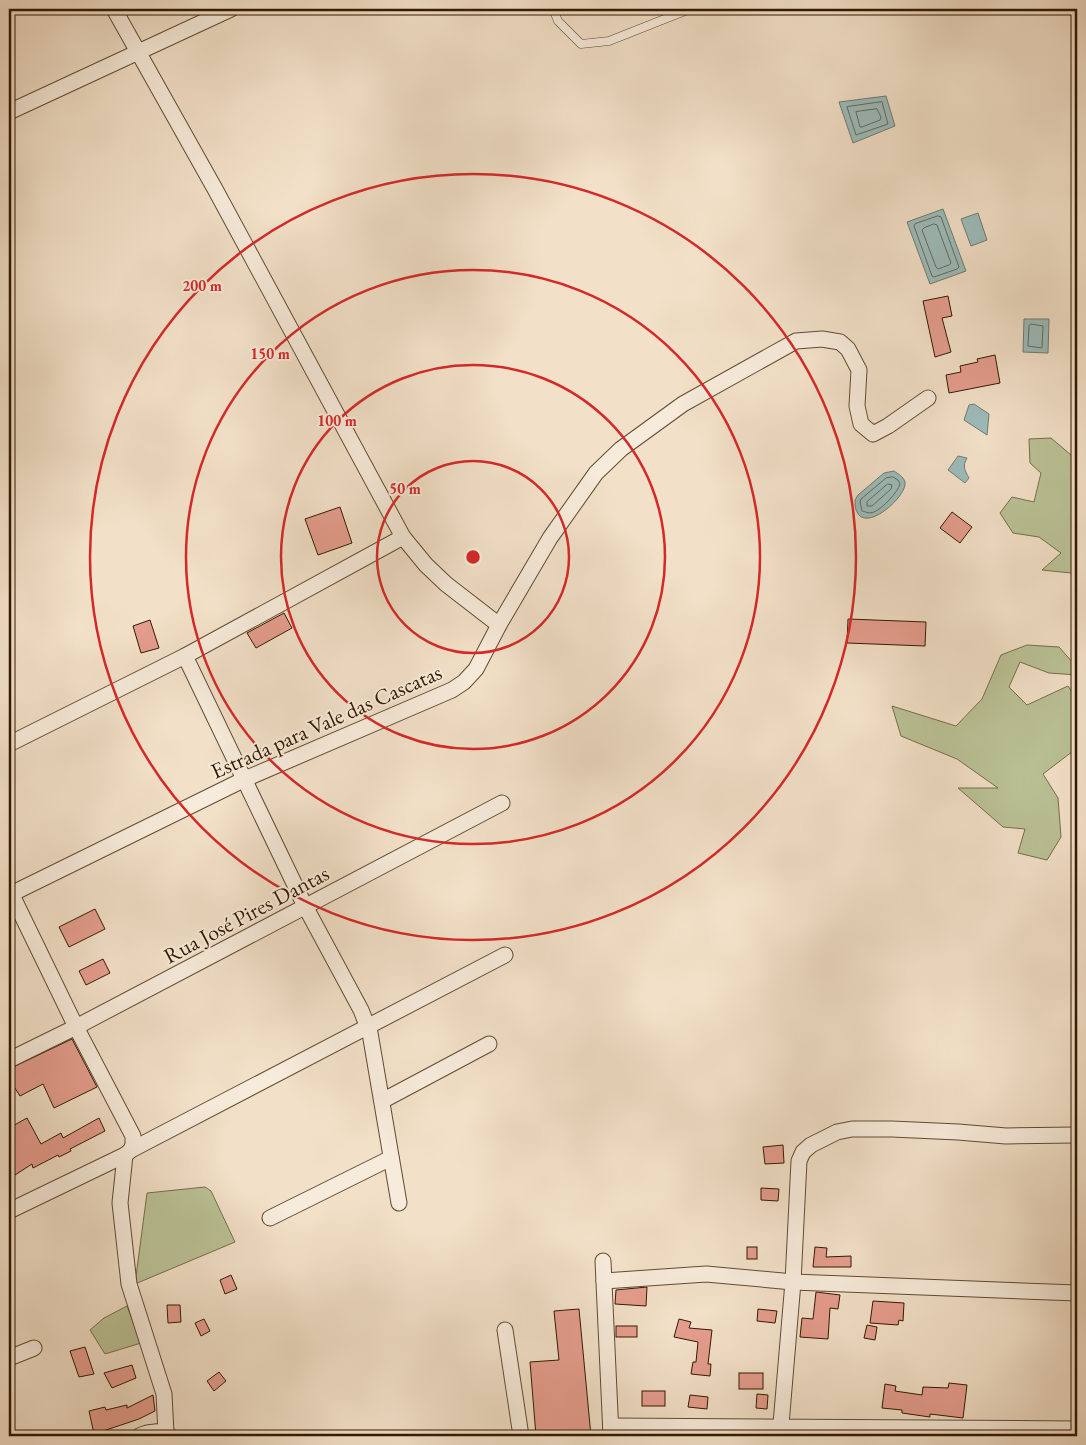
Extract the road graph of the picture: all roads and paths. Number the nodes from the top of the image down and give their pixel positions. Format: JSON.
{"nodes":[{"id":1,"x":114,"y":9,"type":"edge"},
{"id":2,"x":231,"y":9,"type":"edge"},
{"id":3,"x":553,"y":9,"type":"edge"},
{"id":4,"x":690,"y":9,"type":"edge"},
{"id":5,"x":137,"y":53,"type":"junction"},
{"id":6,"x":9,"y":112,"type":"edge"},
{"id":7,"x":928,"y":398,"type":"dead end"},
{"id":8,"x":403,"y":537,"type":"junction"},
{"id":9,"x":499,"y":625,"type":"junction"},
{"id":10,"x":185,"y":656,"type":"junction"},
{"id":11,"x":9,"y":744,"type":"edge"},
{"id":12,"x":245,"y":779,"type":"junction"},
{"id":13,"x":502,"y":803,"type":"dead end"},
{"id":14,"x":10,"y":894,"type":"edge"},
{"id":15,"x":305,"y":906,"type":"junction"},
{"id":16,"x":506,"y":955,"type":"dead end"},
{"id":17,"x":76,"y":1027,"type":"junction"},
{"id":18,"x":368,"y":1027,"type":"junction"},
{"id":19,"x":488,"y":1044,"type":"dead end"},
{"id":20,"x":9,"y":1060,"type":"edge"},
{"id":21,"x":382,"y":1101,"type":"junction"},
{"id":22,"x":1077,"y":1135,"type":"edge"},
{"id":23,"x":128,"y":1153,"type":"junction"},
{"id":24,"x":391,"y":1158,"type":"junction"},
{"id":25,"x":399,"y":1203,"type":"dead end"},
{"id":26,"x":9,"y":1211,"type":"edge"},
{"id":27,"x":270,"y":1218,"type":"dead end"},
{"id":28,"x":603,"y":1260,"type":"dead end"},
{"id":29,"x":604,"y":1281,"type":"junction"},
{"id":30,"x":793,"y":1282,"type":"junction"},
{"id":31,"x":1077,"y":1293,"type":"edge"},
{"id":32,"x":505,"y":1330,"type":"dead end"},
{"id":33,"x":34,"y":1348,"type":"dead end"},
{"id":34,"x":9,"y":1358,"type":"edge"},
{"id":35,"x":1077,"y":1429,"type":"edge"},
{"id":36,"x":611,"y":1431,"type":"edge"},
{"id":37,"x":781,"y":1431,"type":"edge"},
{"id":38,"x":168,"y":1435,"type":"edge"},
{"id":39,"x":139,"y":1436,"type":"edge"},
{"id":40,"x":521,"y":1436,"type":"edge"}],
"edges":[{"from":1,"to":5,"type":"street"},
{"from":2,"to":5,"type":"street"},
{"from":3,"to":4,"type":"lane"},
{"from":5,"to":6,"type":"street"},
{"from":5,"to":8,"type":"street"},
{"from":7,"to":9,"type":"street","name":"Estrada para Vale das Cascatas"},
{"from":8,"to":9,"type":"street"},
{"from":8,"to":10,"type":"street"},
{"from":9,"to":12,"type":"street","name":"Estrada para Vale das Cascatas"},
{"from":10,"to":11,"type":"street"},
{"from":10,"to":12,"type":"street"},
{"from":12,"to":14,"type":"street","name":"Estrada para Vale das Cascatas"},
{"from":12,"to":15,"type":"street"},
{"from":13,"to":15,"type":"street","name":"Rua José Pires Dantas"},
{"from":14,"to":17,"type":"street"},
{"from":15,"to":17,"type":"street","name":"Rua José Pires Dantas"},
{"from":15,"to":18,"type":"street"},
{"from":16,"to":18,"type":"street"},
{"from":17,"to":20,"type":"street","name":"Rua José Pires Dantas"},
{"from":17,"to":23,"type":"street"},
{"from":18,"to":21,"type":"street"},
{"from":18,"to":23,"type":"street"},
{"from":19,"to":21,"type":"street"},
{"from":21,"to":24,"type":"street"},
{"from":22,"to":30,"type":"street"},
{"from":23,"to":26,"type":"street"},
{"from":23,"to":38,"type":"street"},
{"from":24,"to":25,"type":"street"},
{"from":24,"to":27,"type":"street"},
{"from":28,"to":29,"type":"street"},
{"from":29,"to":30,"type":"street"},
{"from":29,"to":36,"type":"street"},
{"from":30,"to":31,"type":"street"},
{"from":30,"to":37,"type":"street"},
{"from":32,"to":40,"type":"street"},
{"from":33,"to":34,"type":"street"},
{"from":35,"to":37,"type":"street"},
{"from":36,"to":37,"type":"street"},
{"from":38,"to":39,"type":"street"}]}
